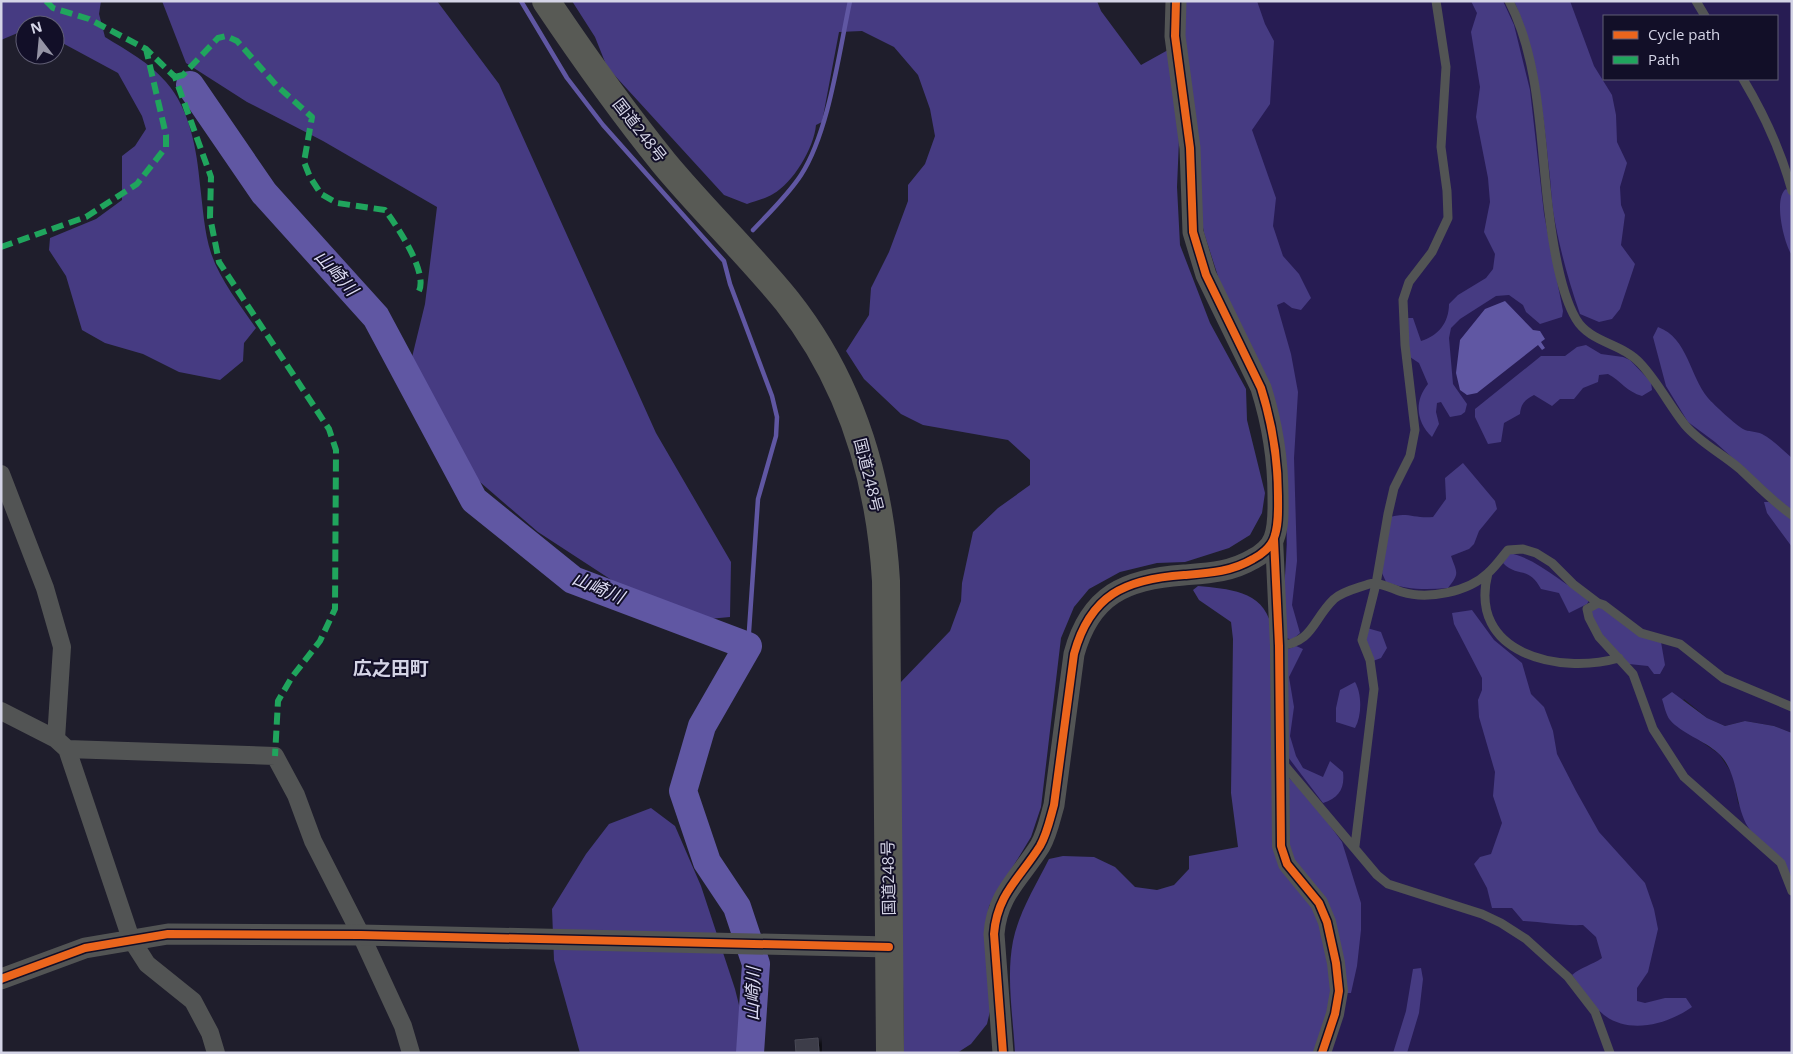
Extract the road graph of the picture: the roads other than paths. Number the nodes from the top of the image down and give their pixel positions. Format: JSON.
{"nodes":[{"id":1,"x":546,"y":1,"type":"edge"},
{"id":2,"x":1176,"y":1,"type":"edge"},
{"id":3,"x":1436,"y":1,"type":"edge"},
{"id":4,"x":1509,"y":1,"type":"edge"},
{"id":5,"x":1696,"y":1,"type":"edge"},
{"id":6,"x":1704,"y":15,"type":"edge"},
{"id":7,"x":1744,"y":80,"type":"edge"},
{"id":8,"x":1792,"y":191,"type":"edge"},
{"id":9,"x":1,"y":474,"type":"edge"},
{"id":10,"x":1792,"y":515,"type":"edge"},
{"id":11,"x":1274,"y":539,"type":"junction"},
{"id":12,"x":1488,"y":573,"type":"junction"},
{"id":13,"x":1376,"y":584,"type":"junction"},
{"id":14,"x":1598,"y":603,"type":"junction"},
{"id":15,"x":1279,"y":646,"type":"junction"},
{"id":16,"x":1619,"y":658,"type":"junction"},
{"id":17,"x":1792,"y":707,"type":"edge"},
{"id":18,"x":1,"y":711,"type":"edge"},
{"id":19,"x":62,"y":744,"type":"junction"},
{"id":20,"x":1280,"y":760,"type":"junction"},
{"id":21,"x":1355,"y":846,"type":"junction"},
{"id":22,"x":1792,"y":891,"type":"edge"},
{"id":23,"x":361,"y":935,"type":"junction"},
{"id":24,"x":131,"y":939,"type":"junction"},
{"id":25,"x":889,"y":947,"type":"junction"},
{"id":26,"x":1,"y":979,"type":"edge"},
{"id":27,"x":216,"y":1053,"type":"edge"},
{"id":28,"x":411,"y":1053,"type":"edge"},
{"id":29,"x":890,"y":1053,"type":"edge"},
{"id":30,"x":1004,"y":1053,"type":"edge"},
{"id":31,"x":1322,"y":1053,"type":"edge"},
{"id":32,"x":1610,"y":1053,"type":"edge"}],
"edges":[{"from":1,"to":25,"type":"highway","name":"国道248号"},
{"from":2,"to":11,"type":"street"},
{"from":3,"to":13,"type":"lane"},
{"from":4,"to":10,"type":"lane"},
{"from":5,"to":6,"type":"lane"},
{"from":7,"to":8,"type":"lane"},
{"from":9,"to":19,"type":"street"},
{"from":11,"to":15,"type":"street"},
{"from":11,"to":30,"type":"street"},
{"from":12,"to":13,"type":"lane"},
{"from":12,"to":14,"type":"lane"},
{"from":12,"to":16,"type":"lane"},
{"from":13,"to":15,"type":"lane"},
{"from":13,"to":21,"type":"lane"},
{"from":14,"to":16,"type":"lane"},
{"from":14,"to":17,"type":"lane"},
{"from":15,"to":20,"type":"street"},
{"from":16,"to":22,"type":"lane"},
{"from":18,"to":19,"type":"street"},
{"from":19,"to":23,"type":"street"},
{"from":19,"to":24,"type":"street"},
{"from":20,"to":21,"type":"lane"},
{"from":20,"to":31,"type":"street"},
{"from":21,"to":32,"type":"lane"},
{"from":23,"to":24,"type":"street"},
{"from":23,"to":25,"type":"street"},
{"from":23,"to":28,"type":"street"},
{"from":24,"to":26,"type":"street"},
{"from":24,"to":27,"type":"street"},
{"from":25,"to":29,"type":"highway","name":"国道248号"}]}
